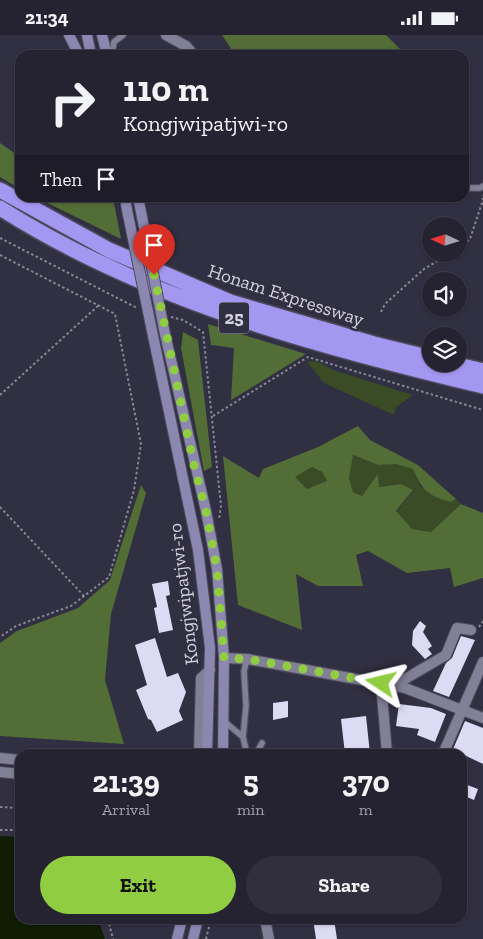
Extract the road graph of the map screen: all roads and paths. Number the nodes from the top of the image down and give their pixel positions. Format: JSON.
{"nodes":[{"id":1,"x":69,"y":35,"type":"edge"},
{"id":2,"x":87,"y":35,"type":"edge"},
{"id":3,"x":102,"y":35,"type":"edge"},
{"id":4,"x":123,"y":35,"type":"edge"},
{"id":5,"x":166,"y":35,"type":"edge"},
{"id":6,"x":76,"y":50,"type":"edge"},
{"id":7,"x":90,"y":50,"type":"edge"},
{"id":8,"x":106,"y":50,"type":"edge"},
{"id":9,"x":113,"y":50,"type":"edge"},
{"id":10,"x":190,"y":50,"type":"edge"},
{"id":11,"x":483,"y":186,"type":"edge"},
{"id":12,"x":469,"y":188,"type":"edge"},
{"id":13,"x":0,"y":190,"type":"edge"},
{"id":14,"x":15,"y":198,"type":"edge"},
{"id":15,"x":483,"y":200,"type":"edge"},
{"id":16,"x":22,"y":202,"type":"edge"},
{"id":17,"x":126,"y":202,"type":"edge"},
{"id":18,"x":139,"y":202,"type":"edge"},
{"id":19,"x":0,"y":208,"type":"edge"},
{"id":20,"x":468,"y":241,"type":"edge"},
{"id":21,"x":0,"y":255,"type":"edge"},
{"id":22,"x":434,"y":263,"type":"edge"},
{"id":23,"x":99,"y":305,"type":"junction"},
{"id":24,"x":381,"y":312,"type":"dead end"},
{"id":25,"x":422,"y":356,"type":"edge"},
{"id":26,"x":467,"y":367,"type":"edge"},
{"id":27,"x":483,"y":371,"type":"edge"},
{"id":28,"x":483,"y":386,"type":"edge"},
{"id":29,"x":0,"y":395,"type":"edge"},
{"id":30,"x":483,"y":409,"type":"edge"},
{"id":31,"x":213,"y":416,"type":"dead end"},
{"id":32,"x":0,"y":507,"type":"edge"},
{"id":33,"x":85,"y":597,"type":"junction"},
{"id":34,"x":471,"y":630,"type":"dead end"},
{"id":35,"x":0,"y":637,"type":"edge"},
{"id":36,"x":224,"y":658,"type":"junction"},
{"id":37,"x":247,"y":659,"type":"junction"},
{"id":38,"x":483,"y":662,"type":"edge"},
{"id":39,"x":210,"y":670,"type":"junction"},
{"id":40,"x":381,"y":683,"type":"junction"},
{"id":41,"x":393,"y":686,"type":"junction"},
{"id":42,"x":462,"y":709,"type":"junction"},
{"id":43,"x":483,"y":719,"type":"edge"},
{"id":44,"x":225,"y":722,"type":"junction"},
{"id":45,"x":243,"y":737,"type":"junction"},
{"id":46,"x":262,"y":743,"type":"dead end"},
{"id":47,"x":199,"y":749,"type":"edge"},
{"id":48,"x":207,"y":749,"type":"edge"},
{"id":49,"x":223,"y":749,"type":"edge"},
{"id":50,"x":246,"y":749,"type":"edge"},
{"id":51,"x":259,"y":749,"type":"edge"},
{"id":52,"x":387,"y":749,"type":"edge"},
{"id":53,"x":445,"y":749,"type":"edge"},
{"id":54,"x":0,"y":758,"type":"edge"},
{"id":55,"x":15,"y":760,"type":"edge"},
{"id":56,"x":0,"y":773,"type":"edge"},
{"id":57,"x":15,"y":774,"type":"edge"},
{"id":58,"x":0,"y":807,"type":"edge"},
{"id":59,"x":15,"y":808,"type":"edge"},
{"id":60,"x":0,"y":830,"type":"edge"},
{"id":61,"x":15,"y":830,"type":"edge"},
{"id":62,"x":109,"y":924,"type":"edge"},
{"id":63,"x":181,"y":924,"type":"edge"},
{"id":64,"x":197,"y":924,"type":"edge"},
{"id":65,"x":210,"y":924,"type":"edge"},
{"id":66,"x":267,"y":924,"type":"edge"},
{"id":67,"x":113,"y":939,"type":"edge"},
{"id":68,"x":177,"y":939,"type":"edge"},
{"id":69,"x":193,"y":939,"type":"edge"},
{"id":70,"x":206,"y":939,"type":"edge"},
{"id":71,"x":269,"y":939,"type":"edge"}],
"edges":[{"from":1,"to":6,"type":"main road"},
{"from":2,"to":7,"type":"main road"},
{"from":3,"to":8,"type":"main road"},
{"from":4,"to":9,"type":"lane"},
{"from":5,"to":10,"type":"street"},
{"from":11,"to":12,"type":"lane"},
{"from":13,"to":14,"type":"highway","name":"Honam Expressway","number":"25"},
{"from":15,"to":20,"type":"path"},
{"from":16,"to":25,"type":"highway","name":"Honam Expressway","number":"25"},
{"from":17,"to":39,"type":"main road","name":"Kongjwipatjwi-ro","bridge":true},
{"from":18,"to":36,"type":"main road","name":"Kongjwipatjwi-ro","bridge":true},
{"from":19,"to":28,"type":"highway","name":"Honam Expressway","number":"25"},
{"from":21,"to":23,"type":"path"},
{"from":22,"to":24,"type":"path"},
{"from":23,"to":29,"type":"path"},
{"from":23,"to":33,"type":"path"},
{"from":26,"to":27,"type":"highway"},
{"from":30,"to":31,"type":"path"},
{"from":32,"to":33,"type":"path"},
{"from":33,"to":35,"type":"path"},
{"from":34,"to":41,"type":"street"},
{"from":36,"to":37,"type":"street"},
{"from":36,"to":44,"type":"main road","name":"Kongjwipatjwi-ro"},
{"from":37,"to":40,"type":"street"},
{"from":37,"to":45,"type":"lane"},
{"from":38,"to":42,"type":"street"},
{"from":39,"to":47,"type":"street"},
{"from":39,"to":48,"type":"main road","name":"Kongjwipatjwi-ro"},
{"from":40,"to":41,"type":"street"},
{"from":40,"to":52,"type":"street"},
{"from":41,"to":42,"type":"street"},
{"from":42,"to":43,"type":"street"},
{"from":42,"to":53,"type":"street"},
{"from":44,"to":45,"type":"lane"},
{"from":44,"to":49,"type":"main road","name":"Kongjwipatjwi-ro"},
{"from":45,"to":50,"type":"lane"},
{"from":46,"to":51,"type":"lane"},
{"from":54,"to":55,"type":"street"},
{"from":56,"to":57,"type":"street"},
{"from":58,"to":59,"type":"path"},
{"from":60,"to":61,"type":"path"},
{"from":62,"to":67,"type":"path"},
{"from":63,"to":68,"type":"main road"},
{"from":64,"to":69,"type":"main road"},
{"from":65,"to":70,"type":"path"},
{"from":66,"to":71,"type":"street"}]}
